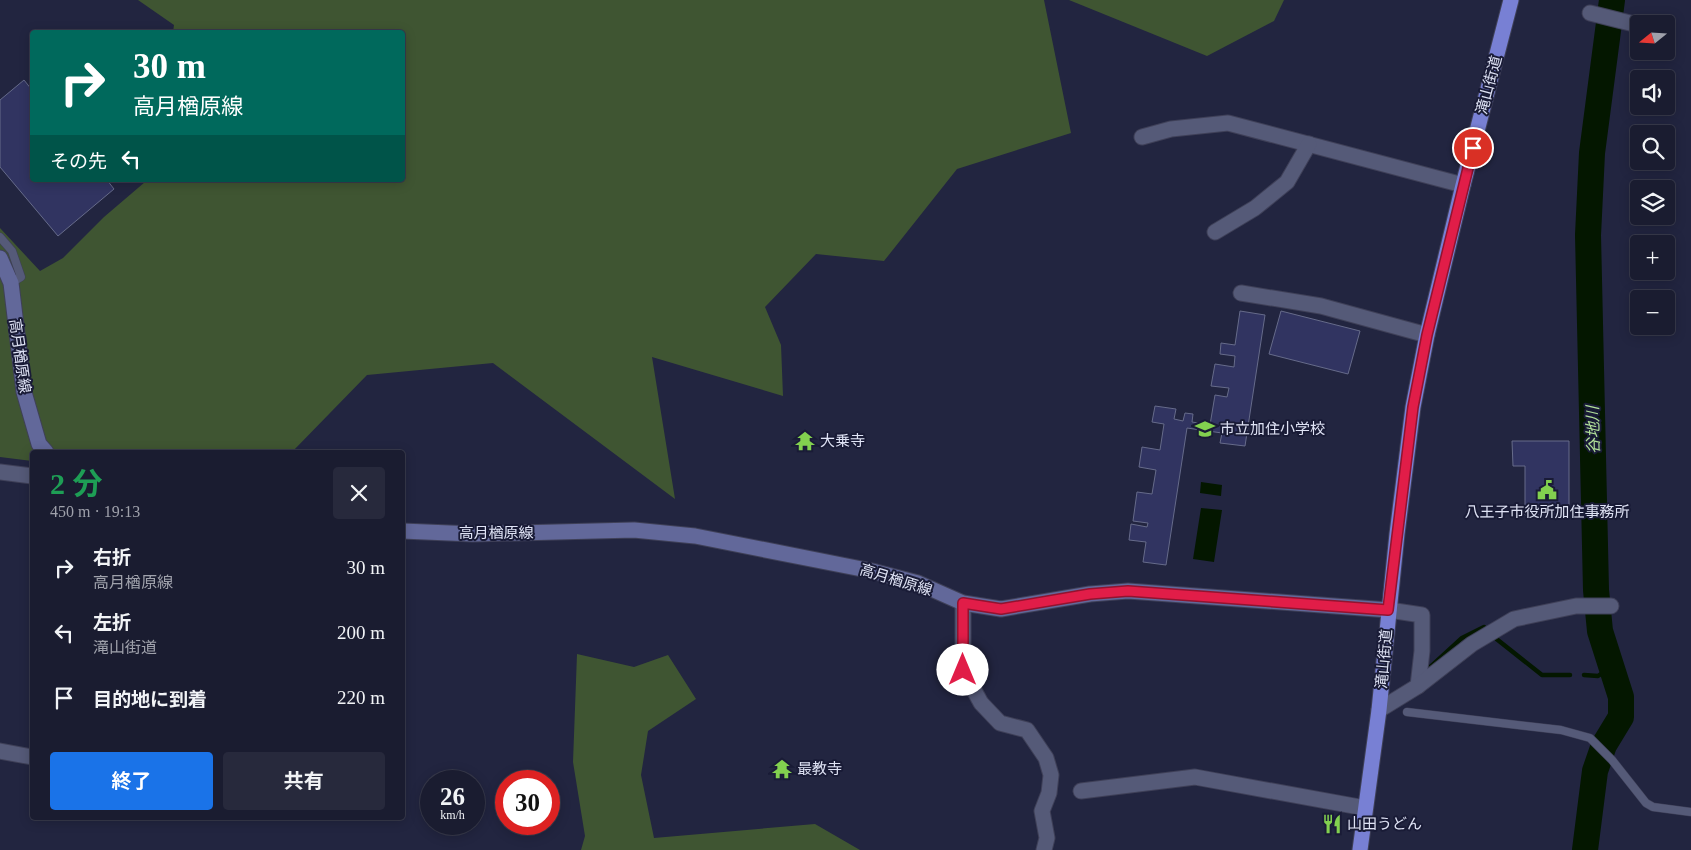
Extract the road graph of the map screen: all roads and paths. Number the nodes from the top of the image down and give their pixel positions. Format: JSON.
{"nodes":[{"id":1,"x":1511,"y":0,"type":"edge"},
{"id":2,"x":1593,"y":14,"type":"dead end"},
{"id":3,"x":1627,"y":22,"type":"dead end"},
{"id":4,"x":1142,"y":136,"type":"dead end"},
{"id":5,"x":1309,"y":144,"type":"junction"},
{"id":6,"x":1463,"y":185,"type":"junction"},
{"id":7,"x":1215,"y":232,"type":"dead end"},
{"id":8,"x":0,"y":237,"type":"edge"},
{"id":9,"x":0,"y":258,"type":"edge"},
{"id":10,"x":11,"y":283,"type":"junction"},
{"id":11,"x":1241,"y":293,"type":"dead end"},
{"id":12,"x":1427,"y":335,"type":"junction"},
{"id":13,"x":44,"y":450,"type":"edge"},
{"id":14,"x":0,"y":472,"type":"edge"},
{"id":15,"x":30,"y":476,"type":"edge"},
{"id":16,"x":405,"y":531,"type":"edge"},
{"id":17,"x":963,"y":603,"type":"junction"},
{"id":18,"x":1610,"y":606,"type":"dead end"},
{"id":19,"x":1388,"y":610,"type":"junction"},
{"id":20,"x":1418,"y":686,"type":"junction"},
{"id":21,"x":1379,"y":710,"type":"junction"},
{"id":22,"x":1406,"y":712,"type":"dead end"},
{"id":23,"x":0,"y":751,"type":"edge"},
{"id":24,"x":30,"y":757,"type":"edge"},
{"id":25,"x":1081,"y":791,"type":"dead end"},
{"id":26,"x":1365,"y":808,"type":"junction"},
{"id":27,"x":1691,"y":812,"type":"edge"},
{"id":28,"x":1044,"y":850,"type":"edge"},
{"id":29,"x":1360,"y":850,"type":"edge"}],
"edges":[{"from":1,"to":6,"type":"highway","name":"滝山街道"},
{"from":2,"to":3,"type":"street"},
{"from":4,"to":5,"type":"street"},
{"from":5,"to":6,"type":"street"},
{"from":5,"to":7,"type":"street"},
{"from":6,"to":12,"type":"highway","name":"滝山街道"},
{"from":8,"to":10,"type":"lane"},
{"from":9,"to":10,"type":"main road","name":"高月楢原線"},
{"from":10,"to":13,"type":"main road","name":"高月楢原線"},
{"from":11,"to":12,"type":"street"},
{"from":12,"to":19,"type":"highway","name":"滝山街道"},
{"from":14,"to":15,"type":"street"},
{"from":16,"to":17,"type":"main road","name":"高月楢原線"},
{"from":17,"to":19,"type":"main road","name":"高月楢原線"},
{"from":17,"to":28,"type":"street"},
{"from":18,"to":20,"type":"street"},
{"from":19,"to":20,"type":"street"},
{"from":19,"to":21,"type":"highway","name":"滝山街道"},
{"from":20,"to":21,"type":"street"},
{"from":21,"to":26,"type":"highway","name":"滝山街道"},
{"from":22,"to":27,"type":"lane"},
{"from":23,"to":24,"type":"street"},
{"from":25,"to":26,"type":"street"},
{"from":26,"to":29,"type":"highway","name":"滝山街道"}]}
